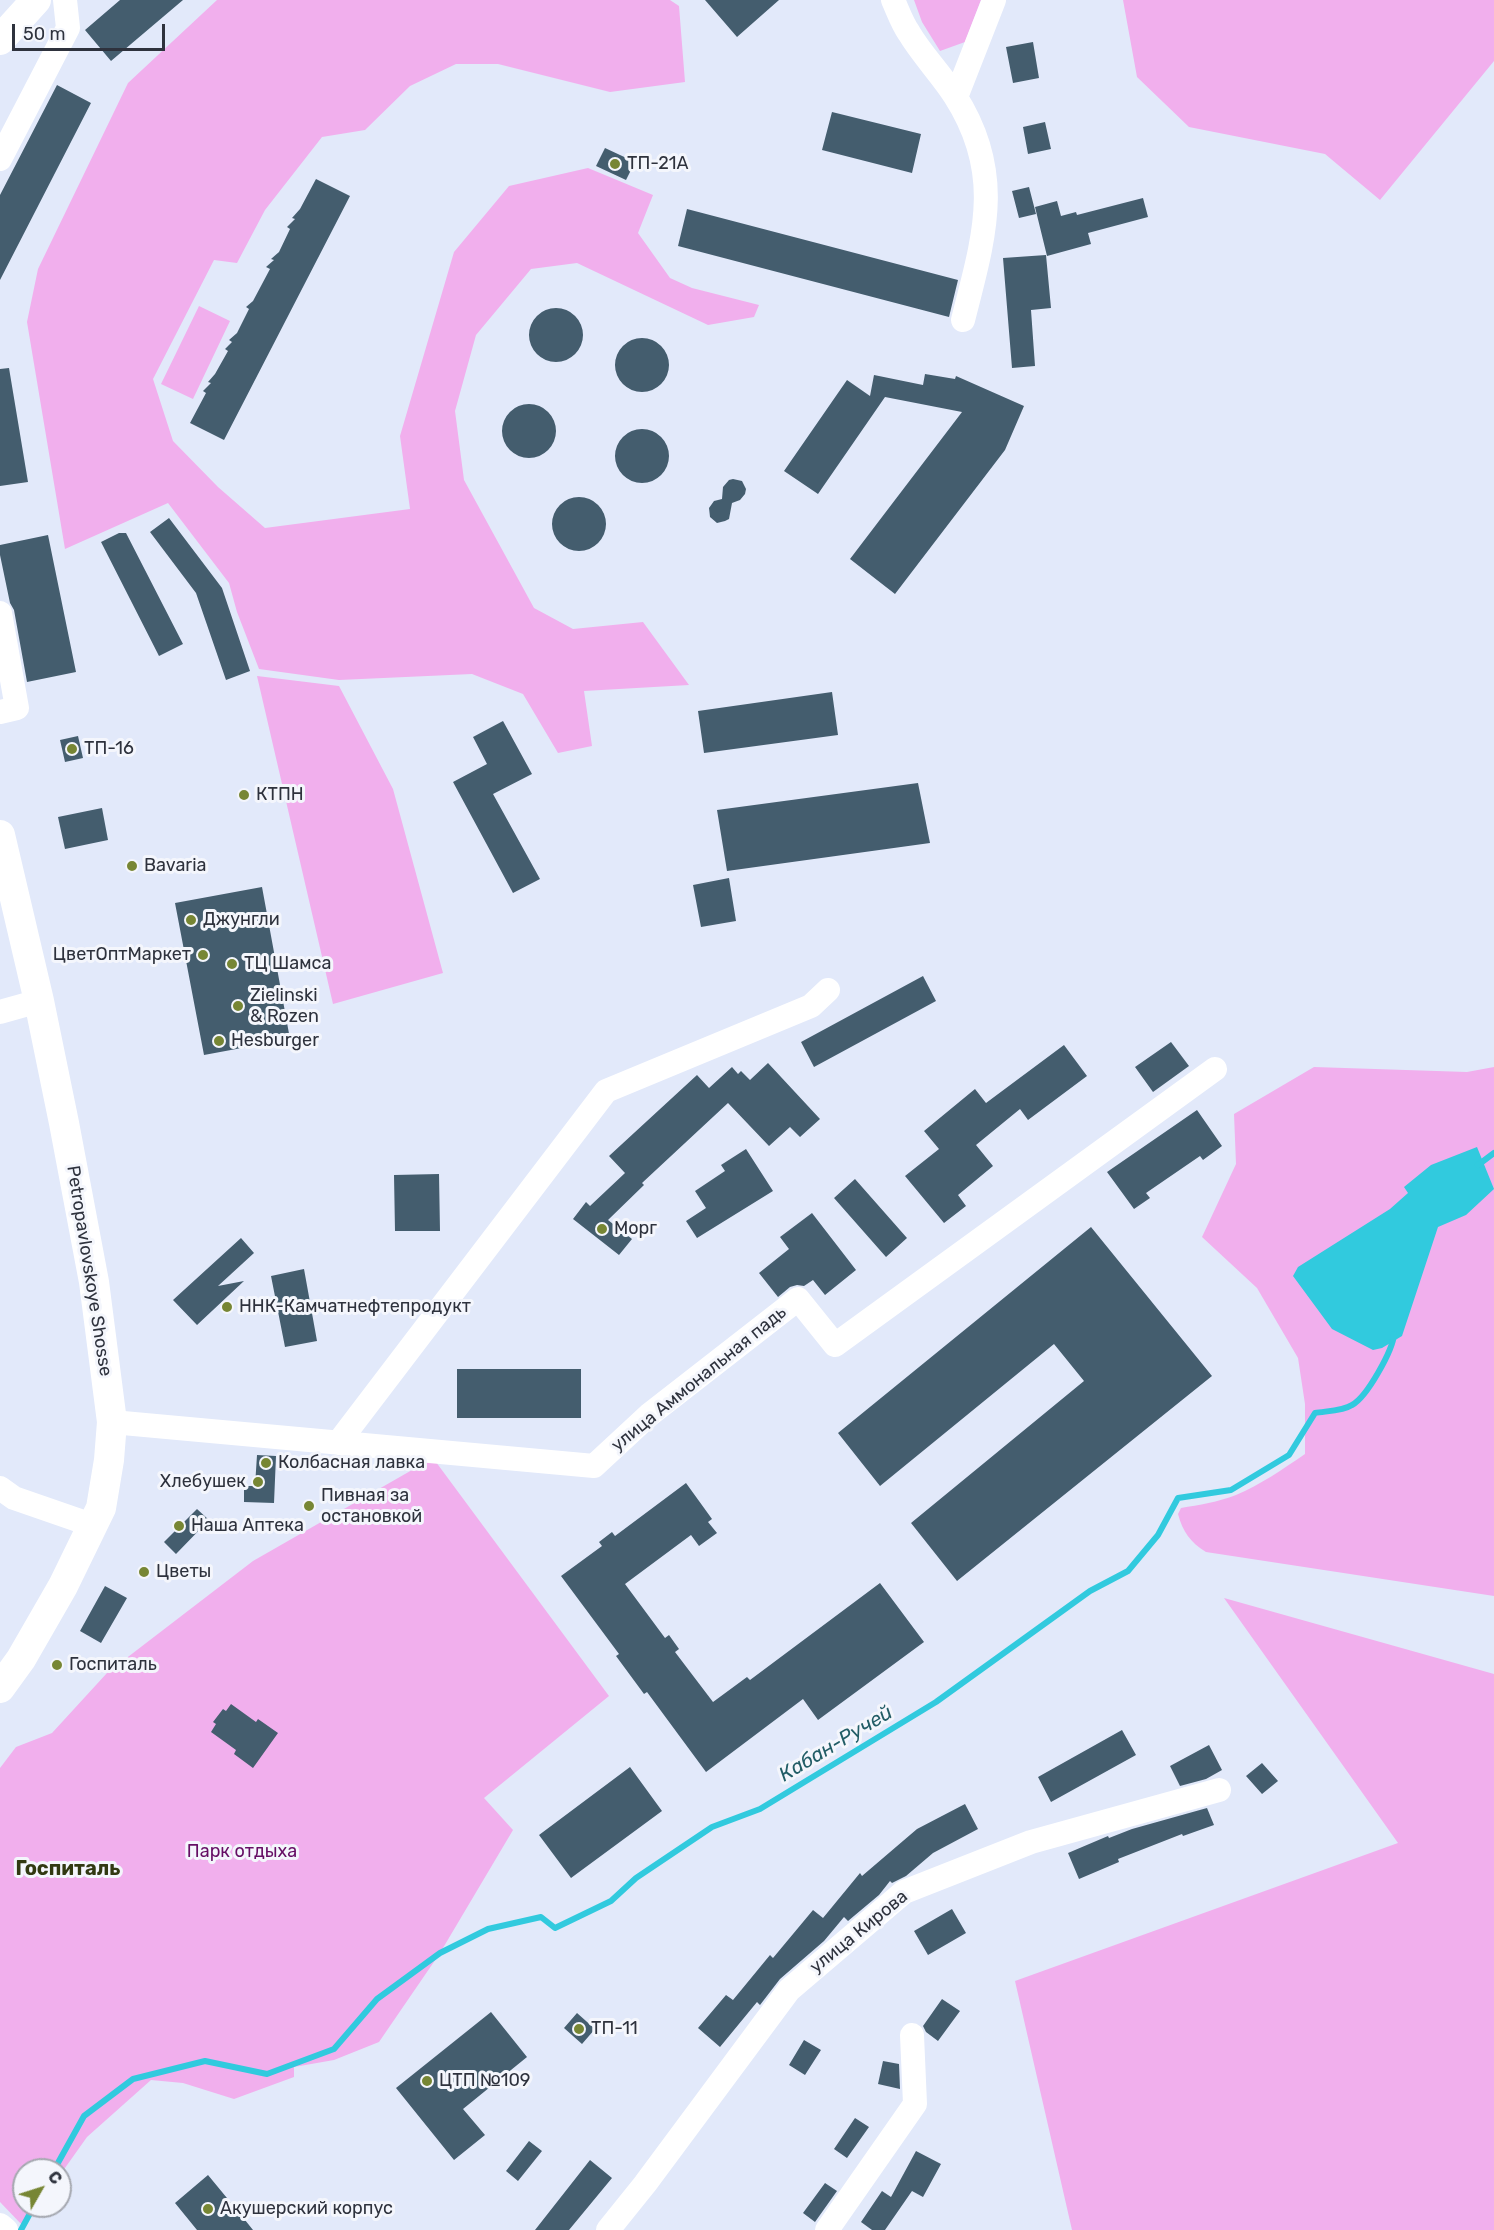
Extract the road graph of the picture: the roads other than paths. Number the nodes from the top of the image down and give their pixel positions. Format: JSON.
{"nodes":[{"id":1,"x":36,"y":0,"type":"edge"},
{"id":2,"x":65,"y":0,"type":"edge"},
{"id":3,"x":893,"y":0,"type":"edge"},
{"id":4,"x":994,"y":0,"type":"edge"},
{"id":5,"x":0,"y":40,"type":"edge"},
{"id":6,"x":956,"y":97,"type":"junction"},
{"id":7,"x":0,"y":159,"type":"edge"},
{"id":8,"x":963,"y":320,"type":"dead end"},
{"id":9,"x":0,"y":613,"type":"edge"},
{"id":10,"x":0,"y":712,"type":"edge"},
{"id":11,"x":0,"y":835,"type":"edge"},
{"id":12,"x":828,"y":990,"type":"dead end"},
{"id":13,"x":39,"y":1002,"type":"junction"},
{"id":14,"x":0,"y":1012,"type":"edge"},
{"id":15,"x":1215,"y":1069,"type":"dead end"},
{"id":16,"x":112,"y":1422,"type":"junction"},
{"id":17,"x":338,"y":1443,"type":"junction"},
{"id":18,"x":0,"y":1488,"type":"edge"},
{"id":19,"x":92,"y":1525,"type":"junction"},
{"id":20,"x":0,"y":1688,"type":"edge"},
{"id":21,"x":1219,"y":1790,"type":"dead end"},
{"id":22,"x":912,"y":2035,"type":"dead end"},
{"id":23,"x":608,"y":2230,"type":"edge"},
{"id":24,"x":827,"y":2230,"type":"edge"}],
"edges":[{"from":1,"to":5,"type":"main road"},
{"from":2,"to":7,"type":"street"},
{"from":3,"to":6,"type":"street"},
{"from":4,"to":6,"type":"street"},
{"from":6,"to":8,"type":"street"},
{"from":9,"to":10,"type":"street"},
{"from":11,"to":13,"type":"main road","name":"Petropavlovskoye Shosse"},
{"from":12,"to":17,"type":"street"},
{"from":13,"to":14,"type":"street"},
{"from":13,"to":16,"type":"main road","name":"Petropavlovskoye Shosse"},
{"from":15,"to":17,"type":"street","name":"улица Аммональная падь"},
{"from":16,"to":17,"type":"street","name":"улица Аммональная падь"},
{"from":16,"to":19,"type":"main road","name":"Petropavlovskoye Shosse"},
{"from":18,"to":19,"type":"street"},
{"from":19,"to":20,"type":"main road","name":"Petropavlovskoye Shosse"},
{"from":21,"to":23,"type":"street","name":"улица Кирова"},
{"from":22,"to":24,"type":"street"}]}
